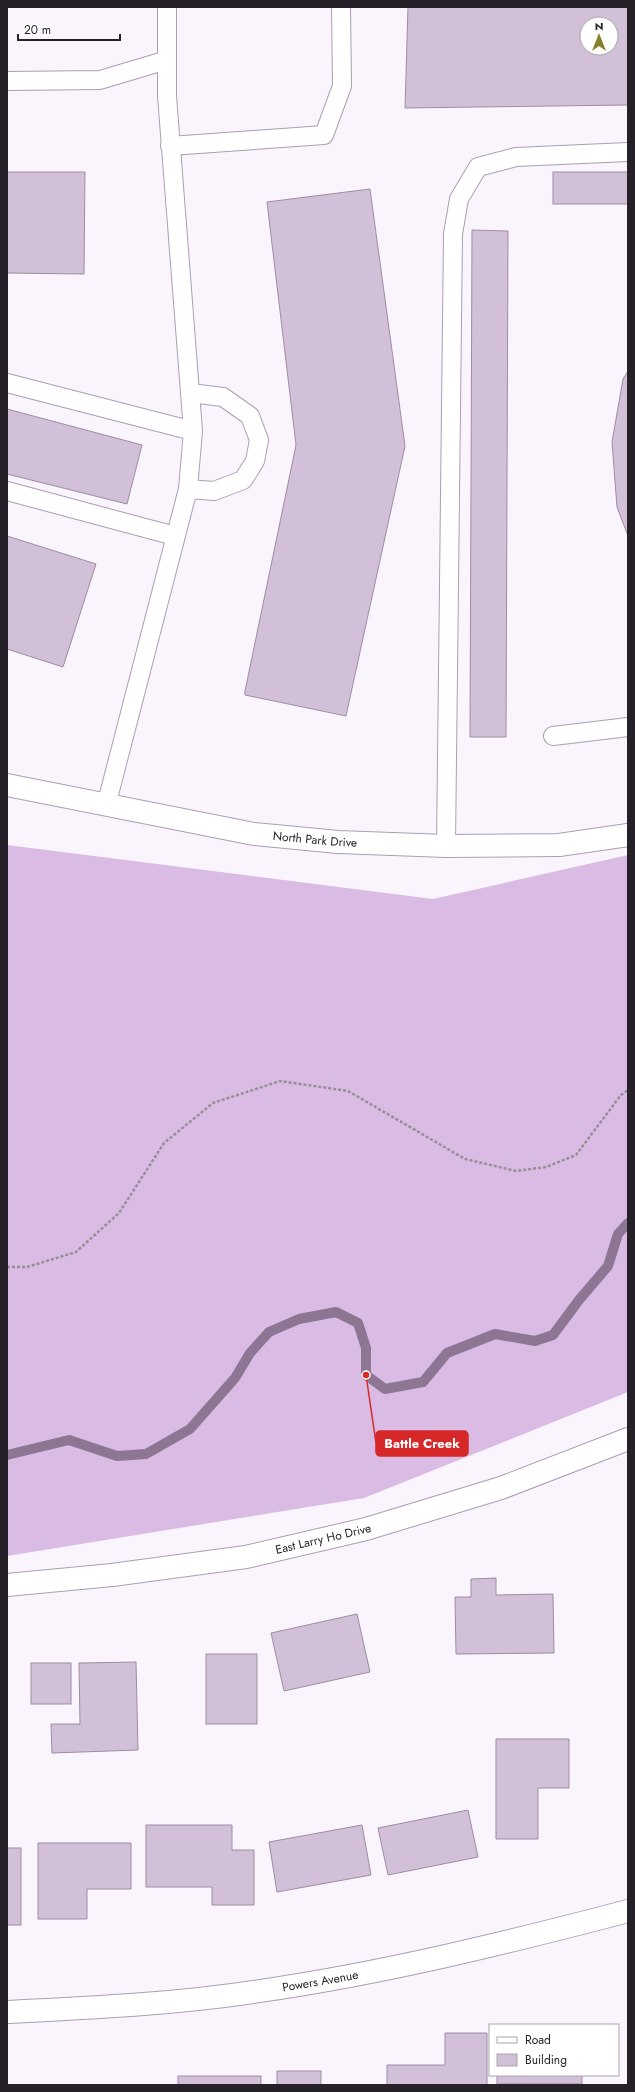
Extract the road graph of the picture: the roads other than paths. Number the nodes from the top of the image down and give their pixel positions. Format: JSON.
{"nodes":[{"id":1,"x":166,"y":7,"type":"edge"},
{"id":2,"x":341,"y":7,"type":"edge"},
{"id":3,"x":166,"y":60,"type":"junction"},
{"id":4,"x":7,"y":80,"type":"edge"},
{"id":5,"x":170,"y":146,"type":"junction"},
{"id":6,"x":628,"y":152,"type":"edge"},
{"id":7,"x":7,"y":383,"type":"edge"},
{"id":8,"x":190,"y":392,"type":"junction"},
{"id":9,"x":193,"y":431,"type":"junction"},
{"id":10,"x":188,"y":489,"type":"junction"},
{"id":11,"x":7,"y":491,"type":"edge"},
{"id":12,"x":175,"y":536,"type":"junction"},
{"id":13,"x":628,"y":726,"type":"edge"},
{"id":14,"x":553,"y":736,"type":"dead end"},
{"id":15,"x":7,"y":784,"type":"edge"},
{"id":16,"x":106,"y":806,"type":"junction"},
{"id":17,"x":628,"y":835,"type":"edge"},
{"id":18,"x":446,"y":846,"type":"junction"},
{"id":19,"x":628,"y":1440,"type":"edge"},
{"id":20,"x":7,"y":1585,"type":"edge"},
{"id":21,"x":628,"y":1911,"type":"edge"},
{"id":22,"x":7,"y":2012,"type":"edge"}],
"edges":[{"from":1,"to":3,"type":"lane"},
{"from":2,"to":5,"type":"lane"},
{"from":3,"to":4,"type":"lane"},
{"from":3,"to":5,"type":"lane"},
{"from":5,"to":8,"type":"lane"},
{"from":6,"to":18,"type":"lane"},
{"from":7,"to":9,"type":"lane"},
{"from":8,"to":9,"type":"lane"},
{"from":8,"to":10,"type":"lane"},
{"from":9,"to":10,"type":"lane"},
{"from":10,"to":12,"type":"lane"},
{"from":11,"to":12,"type":"lane"},
{"from":12,"to":16,"type":"lane"},
{"from":13,"to":14,"type":"lane"},
{"from":15,"to":16,"type":"street","name":"North Park Drive"},
{"from":16,"to":18,"type":"street","name":"North Park Drive"},
{"from":17,"to":18,"type":"street","name":"North Park Drive"},
{"from":19,"to":20,"type":"street","name":"East Larry Ho Drive"},
{"from":21,"to":22,"type":"street","name":"Powers Avenue"}]}
